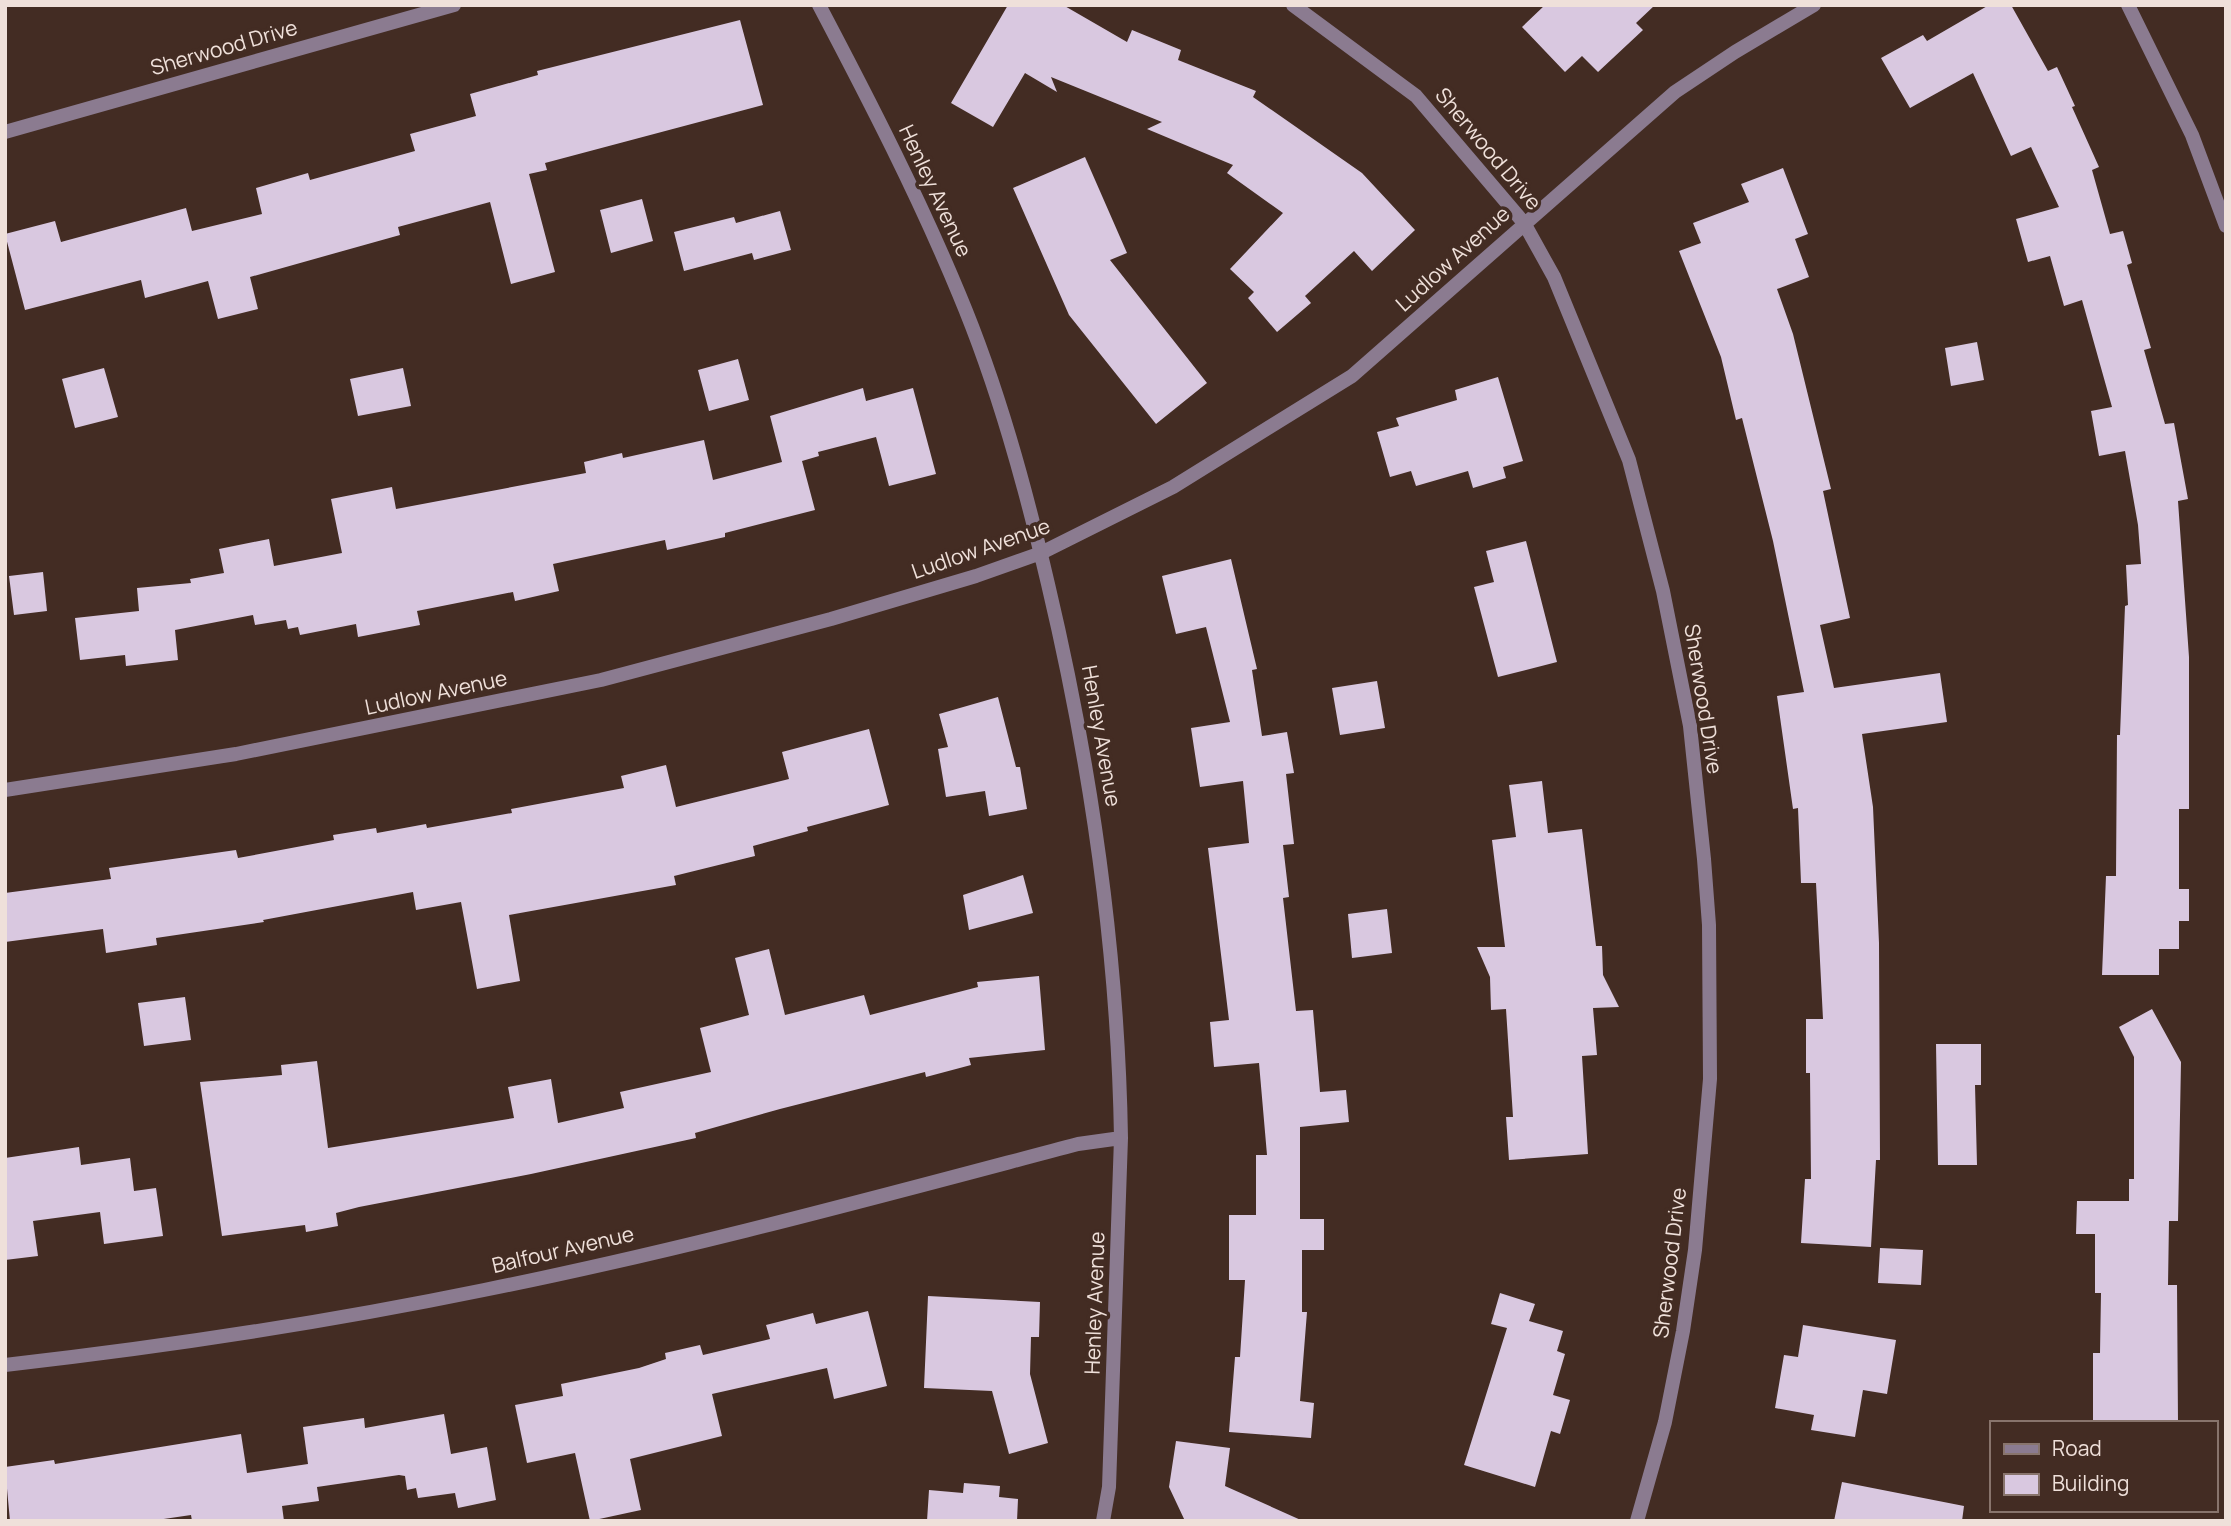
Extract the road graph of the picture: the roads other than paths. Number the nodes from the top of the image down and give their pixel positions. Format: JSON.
{"nodes":[{"id":1,"x":454,"y":5,"type":"edge"},
{"id":2,"x":819,"y":5,"type":"edge"},
{"id":3,"x":1293,"y":5,"type":"edge"},
{"id":4,"x":1814,"y":5,"type":"edge"},
{"id":5,"x":2128,"y":5,"type":"edge"},
{"id":6,"x":5,"y":132,"type":"edge"},
{"id":7,"x":1524,"y":223,"type":"junction"},
{"id":8,"x":2226,"y":226,"type":"edge"},
{"id":9,"x":1041,"y":553,"type":"junction"},
{"id":10,"x":5,"y":790,"type":"edge"},
{"id":11,"x":1121,"y":1138,"type":"junction"},
{"id":12,"x":5,"y":1366,"type":"edge"},
{"id":13,"x":1103,"y":1521,"type":"edge"},
{"id":14,"x":1637,"y":1521,"type":"edge"}],
"edges":[{"from":1,"to":6,"type":"street","name":"Sherwood Drive"},
{"from":2,"to":9,"type":"street","name":"Henley Avenue"},
{"from":3,"to":7,"type":"street","name":"Sherwood Drive"},
{"from":4,"to":7,"type":"street","name":"Ludlow Avenue"},
{"from":5,"to":8,"type":"street"},
{"from":7,"to":9,"type":"street","name":"Ludlow Avenue"},
{"from":7,"to":14,"type":"street","name":"Sherwood Drive"},
{"from":9,"to":10,"type":"street","name":"Ludlow Avenue"},
{"from":9,"to":11,"type":"street","name":"Henley Avenue"},
{"from":11,"to":12,"type":"street","name":"Balfour Avenue"},
{"from":11,"to":13,"type":"street","name":"Henley Avenue"}]}
